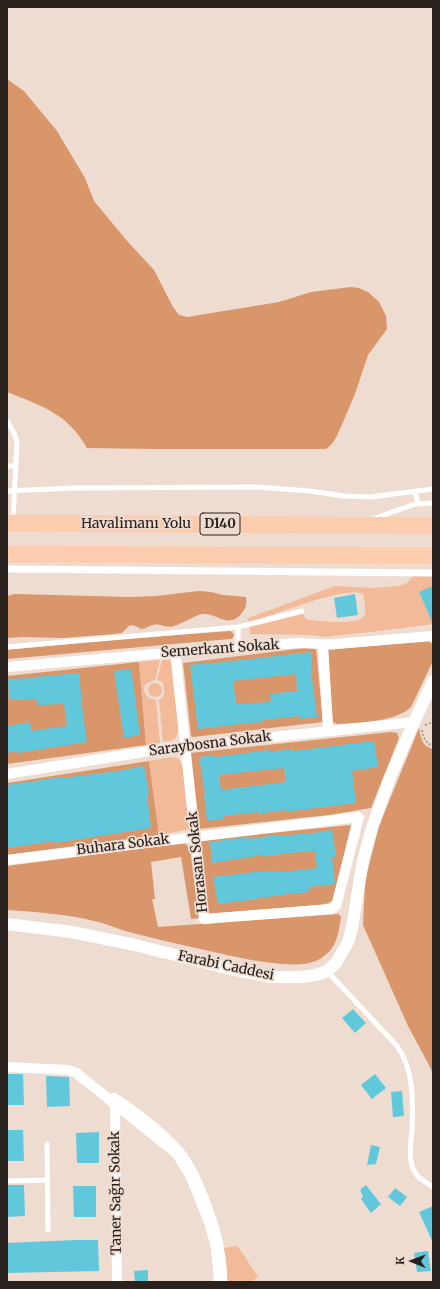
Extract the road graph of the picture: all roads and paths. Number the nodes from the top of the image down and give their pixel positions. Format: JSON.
{"nodes":[{"id":1,"x":7,"y":421,"type":"edge"},
{"id":2,"x":7,"y":466,"type":"edge"},
{"id":3,"x":15,"y":466,"type":"junction"},
{"id":4,"x":433,"y":489,"type":"edge"},
{"id":5,"x":7,"y":491,"type":"edge"},
{"id":6,"x":13,"y":491,"type":"junction"},
{"id":7,"x":415,"y":492,"type":"junction"},
{"id":8,"x":418,"y":503,"type":"junction"},
{"id":9,"x":433,"y":503,"type":"edge"},
{"id":10,"x":10,"y":523,"type":"edge"},
{"id":11,"x":356,"y":525,"type":"junction"},
{"id":12,"x":433,"y":526,"type":"edge"},
{"id":13,"x":7,"y":554,"type":"edge"},
{"id":14,"x":433,"y":556,"type":"edge"},
{"id":15,"x":7,"y":569,"type":"edge"},
{"id":16,"x":433,"y":573,"type":"edge"},
{"id":17,"x":302,"y":611,"type":"dead end"},
{"id":18,"x":238,"y":628,"type":"junction"},
{"id":19,"x":433,"y":636,"type":"edge"},
{"id":20,"x":323,"y":645,"type":"junction"},
{"id":21,"x":7,"y":647,"type":"edge"},
{"id":22,"x":238,"y":648,"type":"junction"},
{"id":23,"x":175,"y":652,"type":"junction"},
{"id":24,"x":7,"y":667,"type":"edge"},
{"id":25,"x":433,"y":681,"type":"edge"},
{"id":26,"x":414,"y":722,"type":"junction"},
{"id":27,"x":433,"y":722,"type":"edge"},
{"id":28,"x":328,"y":730,"type":"junction"},
{"id":29,"x":185,"y":746,"type":"junction"},
{"id":30,"x":433,"y":746,"type":"edge"},
{"id":31,"x":7,"y":774,"type":"edge"},
{"id":32,"x":359,"y":817,"type":"joint"},
{"id":33,"x":195,"y":836,"type":"junction"},
{"id":34,"x":7,"y":860,"type":"edge"},
{"id":35,"x":7,"y":924,"type":"edge"},
{"id":36,"x":327,"y":971,"type":"junction"},
{"id":37,"x":7,"y":1067,"type":"edge"},
{"id":38,"x":107,"y":1098,"type":"junction"},
{"id":39,"x":115,"y":1104,"type":"junction"},
{"id":40,"x":47,"y":1144,"type":"dead end"},
{"id":41,"x":7,"y":1180,"type":"edge"},
{"id":42,"x":48,"y":1180,"type":"junction"},
{"id":43,"x":433,"y":1187,"type":"edge"},
{"id":44,"x":48,"y":1230,"type":"dead end"},
{"id":45,"x":117,"y":1282,"type":"edge"},
{"id":46,"x":220,"y":1282,"type":"edge"},
{"id":47,"x":224,"y":1282,"type":"edge"}],
"edges":[{"from":1,"to":3,"type":"lane"},
{"from":2,"to":3,"type":"lane"},
{"from":3,"to":6,"type":"lane"},
{"from":4,"to":7,"type":"lane"},
{"from":5,"to":6,"type":"lane"},
{"from":6,"to":7,"type":"lane"},
{"from":6,"to":10,"type":"lane"},
{"from":7,"to":8,"type":"lane"},
{"from":8,"to":9,"type":"lane"},
{"from":8,"to":11,"type":"lane"},
{"from":10,"to":11,"type":"highway","name":"Havalimanı Yolu","number":"D140"},
{"from":11,"to":12,"type":"highway","name":"Havalimanı Yolu","number":"D140"},
{"from":13,"to":14,"type":"highway","number":"D140"},
{"from":15,"to":16,"type":"street"},
{"from":17,"to":18,"type":"lane"},
{"from":18,"to":21,"type":"lane"},
{"from":18,"to":22,"type":"lane"},
{"from":19,"to":20,"type":"street","name":"Semerkant Sokak"},
{"from":20,"to":22,"type":"street","name":"Semerkant Sokak"},
{"from":20,"to":28,"type":"street"},
{"from":22,"to":23,"type":"street","name":"Semerkant Sokak"},
{"from":23,"to":24,"type":"street","name":"Semerkant Sokak"},
{"from":23,"to":29,"type":"street","name":"Horasan Sokak"},
{"from":25,"to":26,"type":"street"},
{"from":26,"to":28,"type":"street","name":"Saraybosna Sokak"},
{"from":26,"to":36,"type":"street"},
{"from":27,"to":30,"type":"path"},
{"from":28,"to":29,"type":"street","name":"Saraybosna Sokak"},
{"from":29,"to":31,"type":"street","name":"Saraybosna Sokak"},
{"from":29,"to":33,"type":"street","name":"Horasan Sokak"},
{"from":32,"to":33,"type":"street","name":"Buhara Sokak"},
{"from":32,"to":33,"type":"street","name":"Horasan Sokak"},
{"from":33,"to":34,"type":"street","name":"Buhara Sokak"},
{"from":35,"to":36,"type":"street","name":"Farabi Caddesi"},
{"from":36,"to":43,"type":"lane"},
{"from":37,"to":38,"type":"street"},
{"from":38,"to":39,"type":"street"},
{"from":38,"to":47,"type":"street"},
{"from":39,"to":45,"type":"street","name":"Taner Sağır Sokak"},
{"from":39,"to":46,"type":"street"},
{"from":40,"to":42,"type":"lane"},
{"from":41,"to":42,"type":"lane"},
{"from":42,"to":44,"type":"lane"}]}
